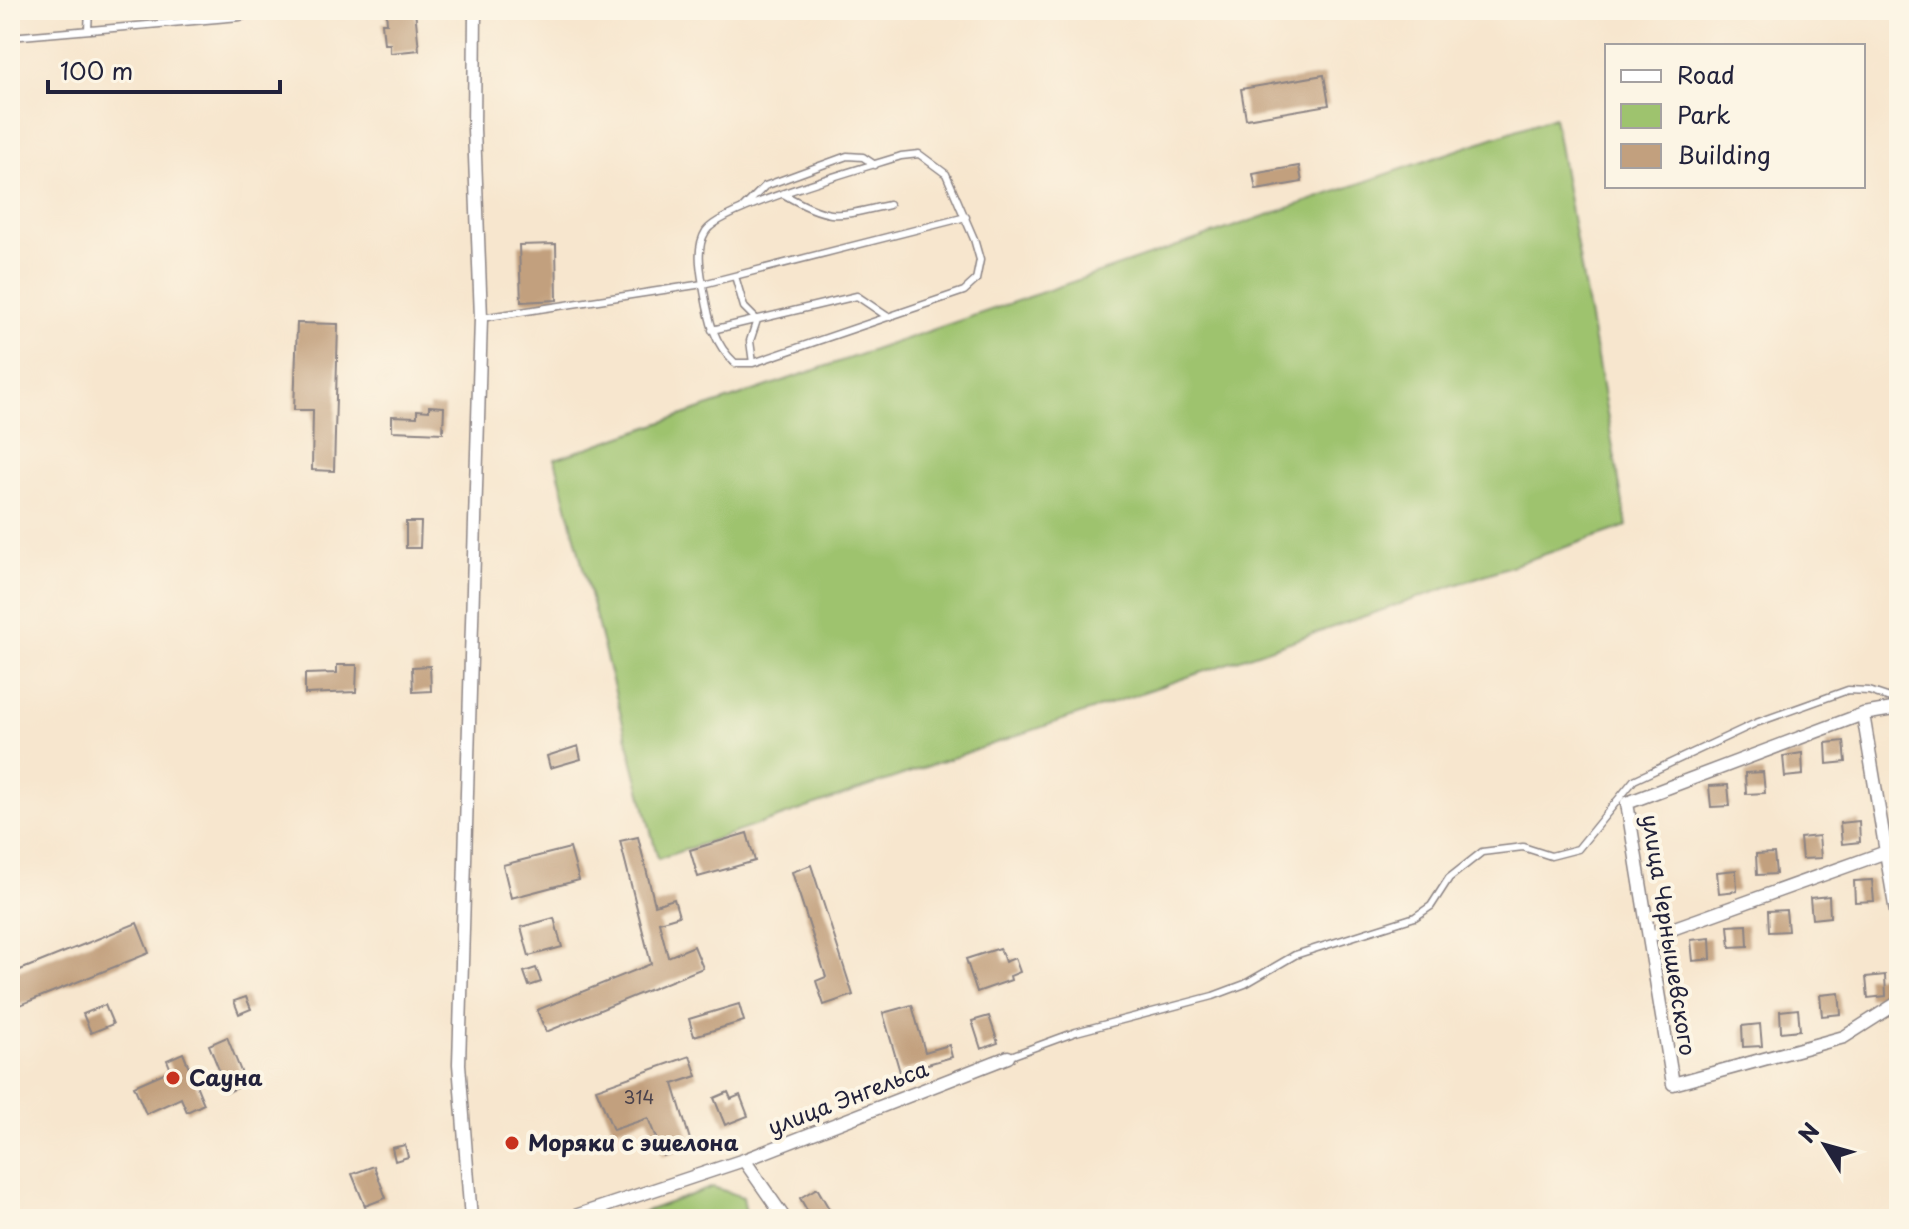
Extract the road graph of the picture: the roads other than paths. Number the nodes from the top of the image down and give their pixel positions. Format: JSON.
{"nodes":[{"id":1,"x":89,"y":10,"type":"edge"},
{"id":2,"x":268,"y":10,"type":"edge"},
{"id":3,"x":475,"y":10,"type":"edge"},
{"id":4,"x":88,"y":29,"type":"junction"},
{"id":5,"x":10,"y":37,"type":"edge"},
{"id":6,"x":875,"y":165,"type":"junction"},
{"id":7,"x":785,"y":195,"type":"junction"},
{"id":8,"x":889,"y":205,"type":"dead end"},
{"id":9,"x":741,"y":210,"type":"junction"},
{"id":10,"x":966,"y":217,"type":"junction"},
{"id":11,"x":735,"y":276,"type":"junction"},
{"id":12,"x":703,"y":284,"type":"junction"},
{"id":13,"x":888,"y":317,"type":"junction"},
{"id":14,"x":481,"y":318,"type":"junction"},
{"id":15,"x":757,"y":320,"type":"junction"},
{"id":16,"x":712,"y":330,"type":"junction"},
{"id":17,"x":753,"y":363,"type":"junction"},
{"id":18,"x":1899,"y":701,"type":"edge"},
{"id":19,"x":1899,"y":708,"type":"edge"},
{"id":20,"x":1863,"y":714,"type":"junction"},
{"id":21,"x":1886,"y":852,"type":"junction"},
{"id":22,"x":1899,"y":930,"type":"edge"},
{"id":23,"x":1658,"y":934,"type":"dead end"},
{"id":24,"x":1899,"y":1002,"type":"edge"},
{"id":25,"x":1008,"y":1057,"type":"joint"},
{"id":26,"x":744,"y":1160,"type":"junction"},
{"id":27,"x":471,"y":1219,"type":"edge"},
{"id":28,"x":566,"y":1219,"type":"edge"},
{"id":29,"x":785,"y":1219,"type":"edge"}],
"edges":[{"from":1,"to":4,"type":"lane"},
{"from":2,"to":4,"type":"lane"},
{"from":3,"to":14,"type":"street"},
{"from":4,"to":5,"type":"lane"},
{"from":6,"to":7,"type":"lane"},
{"from":6,"to":9,"type":"lane"},
{"from":6,"to":10,"type":"lane"},
{"from":7,"to":8,"type":"lane"},
{"from":7,"to":9,"type":"lane"},
{"from":9,"to":12,"type":"lane"},
{"from":10,"to":11,"type":"lane"},
{"from":10,"to":13,"type":"lane"},
{"from":11,"to":12,"type":"lane"},
{"from":11,"to":15,"type":"lane"},
{"from":12,"to":14,"type":"lane"},
{"from":12,"to":16,"type":"lane"},
{"from":13,"to":15,"type":"lane"},
{"from":13,"to":17,"type":"lane"},
{"from":14,"to":27,"type":"street"},
{"from":15,"to":16,"type":"lane"},
{"from":15,"to":17,"type":"lane"},
{"from":16,"to":17,"type":"lane"},
{"from":18,"to":25,"type":"lane"},
{"from":19,"to":20,"type":"street","name":"улица Чернышевского"},
{"from":20,"to":21,"type":"street"},
{"from":20,"to":24,"type":"street","name":"улица Чернышевского"},
{"from":21,"to":22,"type":"street"},
{"from":21,"to":23,"type":"street"},
{"from":25,"to":26,"type":"street","name":"улица Энгельса"},
{"from":26,"to":28,"type":"street","name":"улица Энгельса"},
{"from":26,"to":29,"type":"street"}]}
